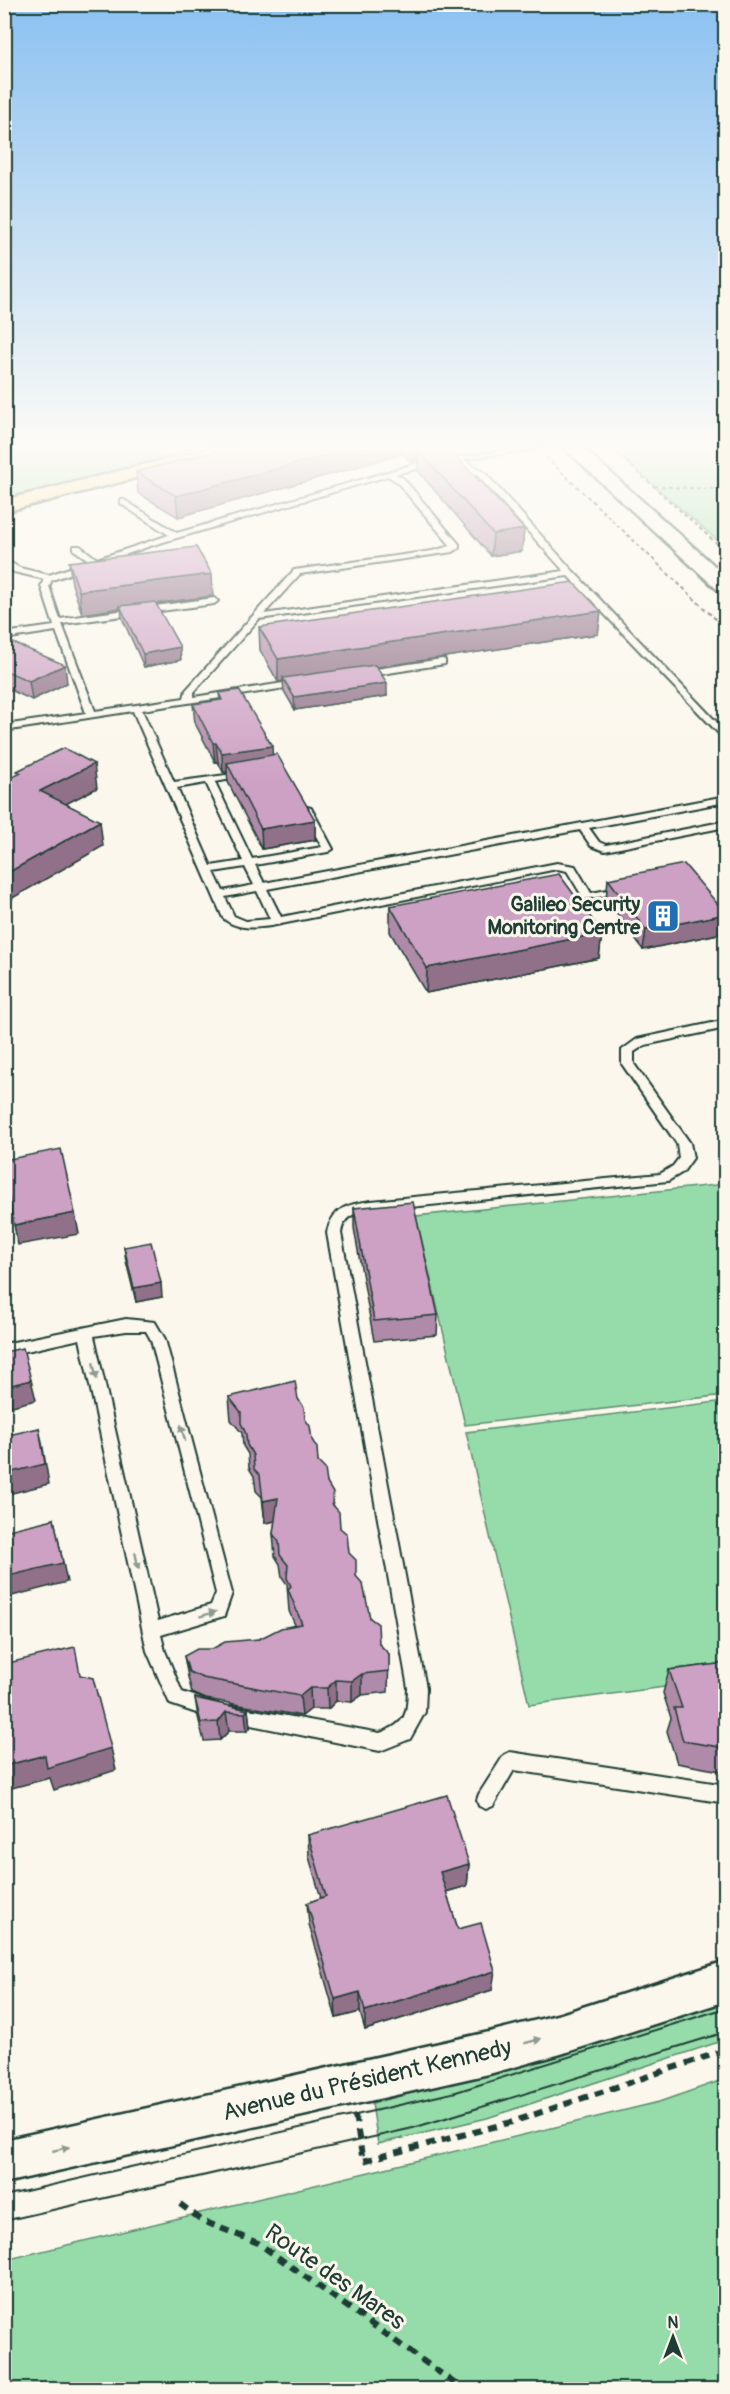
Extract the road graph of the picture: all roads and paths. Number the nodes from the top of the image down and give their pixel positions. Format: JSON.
{"nodes":[{"id":1,"x":99,"y":560,"type":"edge"},
{"id":2,"x":384,"y":560,"type":"edge"},
{"id":3,"x":558,"y":560,"type":"edge"},
{"id":4,"x":654,"y":560,"type":"edge"},
{"id":5,"x":696,"y":560,"type":"edge"},
{"id":6,"x":4,"y":561,"type":"edge"},
{"id":7,"x":95,"y":561,"type":"joint"},
{"id":8,"x":67,"y":570,"type":"junction"},
{"id":9,"x":92,"y":573,"type":"edge"},
{"id":10,"x":570,"y":573,"type":"junction"},
{"id":11,"x":49,"y":578,"type":"junction"},
{"id":12,"x":726,"y":587,"type":"edge"},
{"id":13,"x":214,"y":601,"type":"dead end"},
{"id":14,"x":258,"y":617,"type":"junction"},
{"id":15,"x":60,"y":625,"type":"junction"},
{"id":16,"x":726,"y":629,"type":"edge"},
{"id":17,"x":4,"y":636,"type":"edge"},
{"id":18,"x":442,"y":662,"type":"dead end"},
{"id":19,"x":350,"y":676,"type":"edge"},
{"id":20,"x":316,"y":681,"type":"edge"},
{"id":21,"x":189,"y":700,"type":"junction"},
{"id":22,"x":136,"y":708,"type":"junction"},
{"id":23,"x":92,"y":715,"type":"junction"},
{"id":24,"x":4,"y":728,"type":"edge"},
{"id":25,"x":726,"y":738,"type":"edge"},
{"id":26,"x":251,"y":773,"type":"edge"},
{"id":27,"x":209,"y":780,"type":"junction"},
{"id":28,"x":171,"y":786,"type":"junction"},
{"id":29,"x":300,"y":798,"type":"edge"},
{"id":30,"x":726,"y":799,"type":"edge"},
{"id":31,"x":709,"y":802,"type":"junction"},
{"id":32,"x":726,"y":822,"type":"edge"},
{"id":33,"x":582,"y":826,"type":"junction"},
{"id":34,"x":249,"y":863,"type":"junction"},
{"id":35,"x":208,"y":870,"type":"junction"},
{"id":36,"x":261,"y":887,"type":"junction"},
{"id":37,"x":640,"y":887,"type":"edge"},
{"id":38,"x":219,"y":895,"type":"junction"},
{"id":39,"x":277,"y":921,"type":"junction"},
{"id":40,"x":726,"y":1024,"type":"edge"},
{"id":41,"x":86,"y":1332,"type":"junction"},
{"id":42,"x":4,"y":1350,"type":"edge"},
{"id":43,"x":152,"y":1630,"type":"junction"},
{"id":44,"x":726,"y":1794,"type":"edge"},
{"id":45,"x":486,"y":1800,"type":"dead end"},
{"id":46,"x":726,"y":1981,"type":"edge"},
{"id":47,"x":726,"y":2050,"type":"edge"},
{"id":48,"x":354,"y":2109,"type":"dead end"},
{"id":49,"x":4,"y":2162,"type":"edge"},
{"id":50,"x":180,"y":2204,"type":"dead end"},
{"id":51,"x":464,"y":2390,"type":"edge"}],
"edges":[{"from":1,"to":7,"type":"lane"},
{"from":2,"to":14,"type":"lane"},
{"from":3,"to":10,"type":"lane"},
{"from":4,"to":16,"type":"path"},
{"from":5,"to":12,"type":"main road"},
{"from":6,"to":11,"type":"lane"},
{"from":7,"to":8,"type":"lane"},
{"from":8,"to":9,"type":"lane"},
{"from":8,"to":11,"type":"lane"},
{"from":10,"to":14,"type":"lane"},
{"from":10,"to":25,"type":"lane"},
{"from":11,"to":15,"type":"lane"},
{"from":13,"to":15,"type":"lane"},
{"from":14,"to":21,"type":"lane"},
{"from":15,"to":17,"type":"lane"},
{"from":15,"to":23,"type":"lane"},
{"from":18,"to":19,"type":"lane"},
{"from":20,"to":21,"type":"lane"},
{"from":21,"to":22,"type":"lane"},
{"from":22,"to":23,"type":"lane"},
{"from":22,"to":28,"type":"lane"},
{"from":23,"to":24,"type":"lane"},
{"from":26,"to":27,"type":"lane"},
{"from":27,"to":28,"type":"lane"},
{"from":27,"to":34,"type":"lane"},
{"from":28,"to":35,"type":"lane"},
{"from":29,"to":34,"type":"lane"},
{"from":30,"to":31,"type":"lane"},
{"from":31,"to":32,"type":"lane"},
{"from":31,"to":33,"type":"lane"},
{"from":32,"to":33,"type":"lane"},
{"from":33,"to":36,"type":"lane"},
{"from":34,"to":35,"type":"lane"},
{"from":34,"to":36,"type":"lane"},
{"from":35,"to":38,"type":"lane"},
{"from":36,"to":38,"type":"lane"},
{"from":36,"to":39,"type":"lane"},
{"from":37,"to":39,"type":"lane"},
{"from":38,"to":39,"type":"lane"},
{"from":40,"to":43,"type":"lane"},
{"from":41,"to":42,"type":"lane"},
{"from":41,"to":43,"type":"lane","one_way":true},
{"from":43,"to":41,"type":"lane","one_way":true},
{"from":44,"to":45,"type":"lane"},
{"from":49,"to":46,"type":"street","name":"Avenue du Président Kennedy","one_way":true},
{"from":47,"to":48,"type":"path"},
{"from":50,"to":51,"type":"path","name":"Route des Mares"}]}
